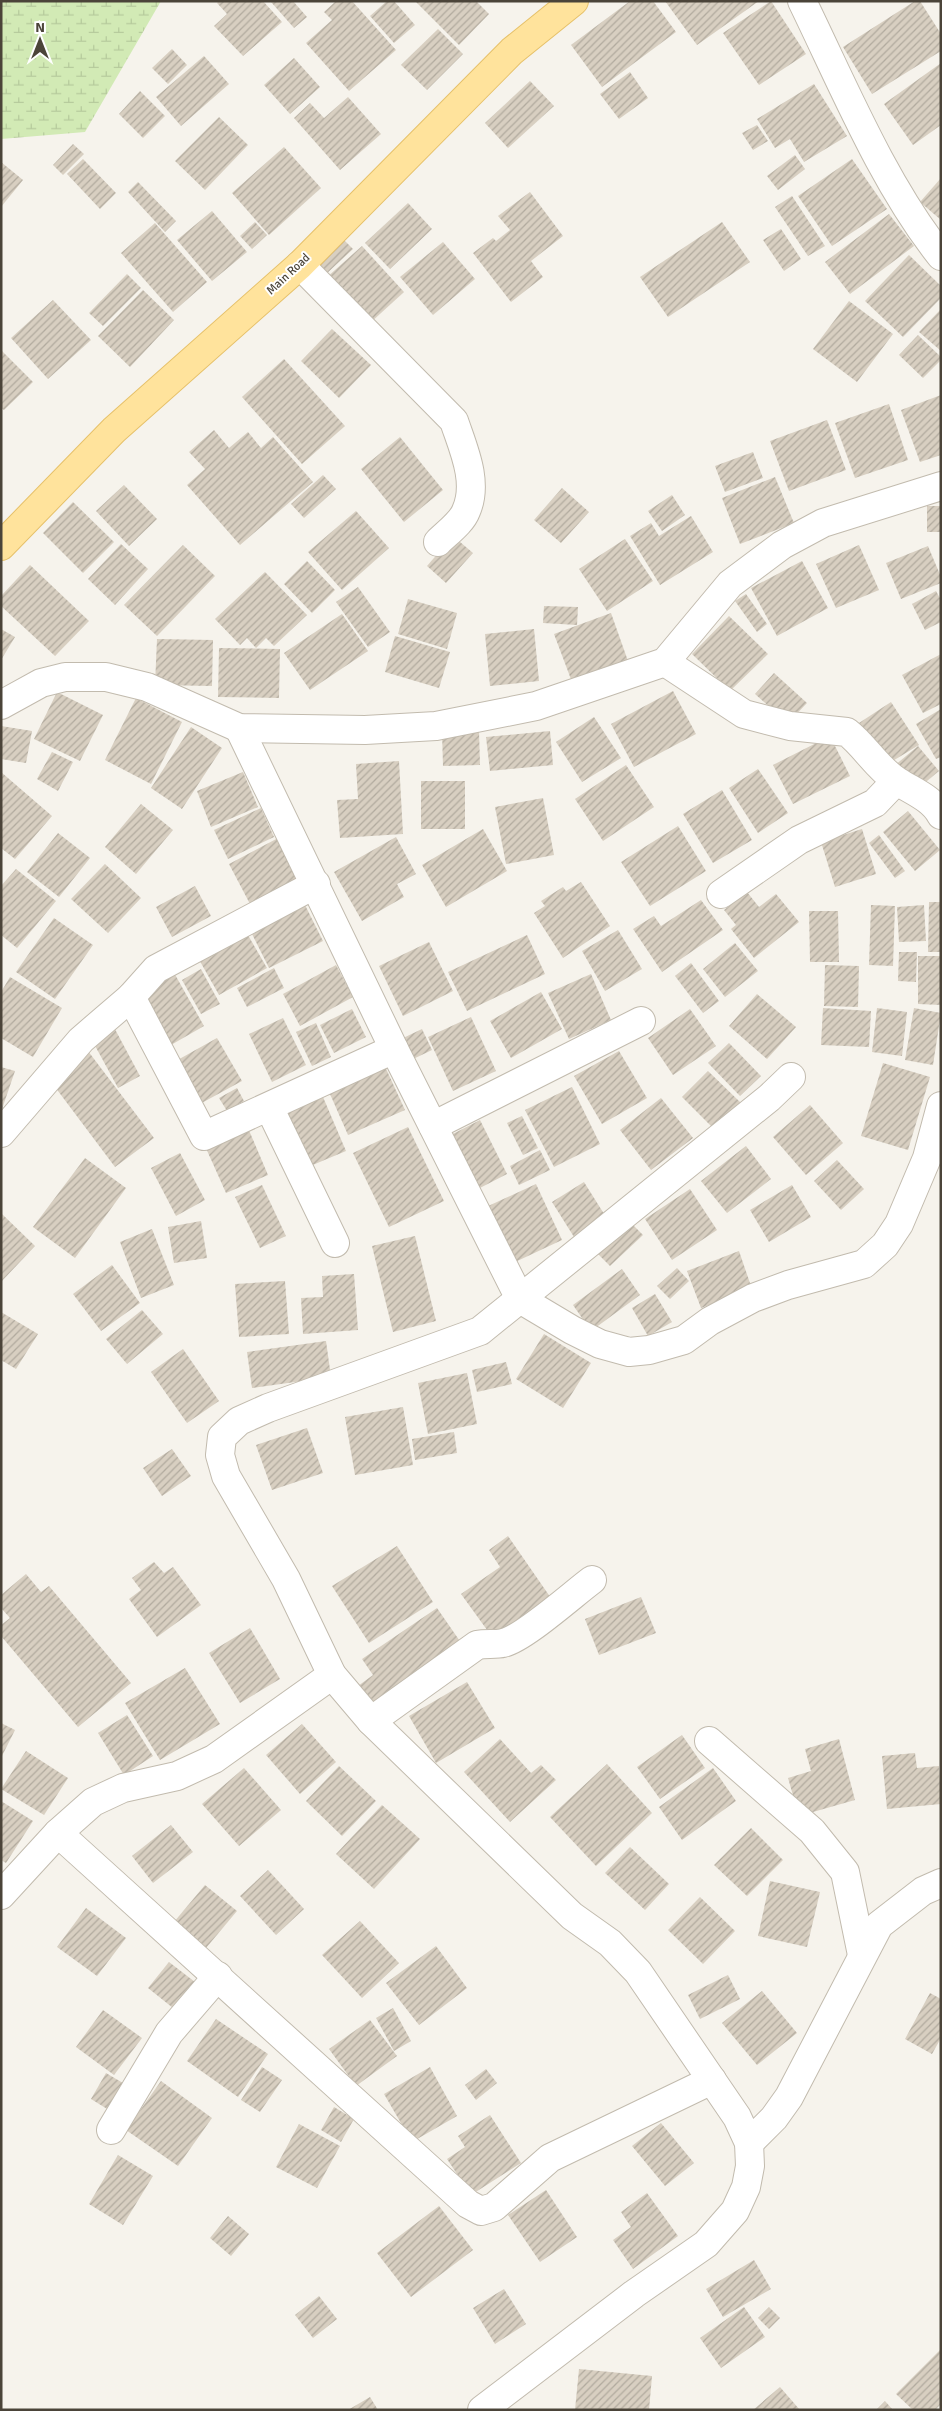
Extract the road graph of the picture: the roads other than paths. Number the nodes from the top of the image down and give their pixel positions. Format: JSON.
{"nodes":[{"id":1,"x":574,"y":1,"type":"edge"},
{"id":2,"x":802,"y":1,"type":"edge"},
{"id":3,"x":941,"y":256,"type":"edge"},
{"id":4,"x":300,"y":265,"type":"junction"},
{"id":5,"x":941,"y":486,"type":"edge"},
{"id":6,"x":438,"y":542,"type":"dead end"},
{"id":7,"x":1,"y":546,"type":"edge"},
{"id":8,"x":665,"y":662,"type":"junction"},
{"id":9,"x":1,"y":705,"type":"edge"},
{"id":10,"x":239,"y":728,"type":"junction"},
{"id":11,"x":896,"y":781,"type":"junction"},
{"id":12,"x":941,"y":815,"type":"edge"},
{"id":13,"x":316,"y":884,"type":"junction"},
{"id":14,"x":721,"y":894,"type":"dead end"},
{"id":15,"x":131,"y":997,"type":"junction"},
{"id":16,"x":641,"y":1022,"type":"dead end"},
{"id":17,"x":394,"y":1049,"type":"junction"},
{"id":18,"x":791,"y":1077,"type":"dead end"},
{"id":19,"x":941,"y":1106,"type":"edge"},
{"id":20,"x":269,"y":1107,"type":"junction"},
{"id":21,"x":433,"y":1126,"type":"junction"},
{"id":22,"x":1,"y":1133,"type":"edge"},
{"id":23,"x":335,"y":1243,"type":"dead end"},
{"id":24,"x":520,"y":1299,"type":"junction"},
{"id":25,"x":592,"y":1580,"type":"dead end"},
{"id":26,"x":332,"y":1675,"type":"junction"},
{"id":27,"x":371,"y":1721,"type":"junction"},
{"id":28,"x":709,"y":1742,"type":"dead end"},
{"id":29,"x":58,"y":1833,"type":"junction"},
{"id":30,"x":941,"y":1883,"type":"edge"},
{"id":31,"x":1,"y":1895,"type":"edge"},
{"id":32,"x":862,"y":1955,"type":"junction"},
{"id":33,"x":218,"y":1976,"type":"junction"},
{"id":34,"x":712,"y":2080,"type":"junction"},
{"id":35,"x":110,"y":2130,"type":"dead end"},
{"id":36,"x":749,"y":2143,"type":"junction"},
{"id":37,"x":482,"y":2410,"type":"edge"}],
"edges":[{"from":1,"to":4,"type":"main road","name":"Main Road"},
{"from":2,"to":3,"type":"street"},
{"from":4,"to":6,"type":"street"},
{"from":4,"to":7,"type":"main road","name":"Main Road"},
{"from":5,"to":8,"type":"street"},
{"from":8,"to":10,"type":"street"},
{"from":8,"to":11,"type":"street"},
{"from":9,"to":10,"type":"street"},
{"from":10,"to":13,"type":"street"},
{"from":11,"to":12,"type":"street"},
{"from":11,"to":14,"type":"street"},
{"from":13,"to":15,"type":"street"},
{"from":13,"to":17,"type":"street"},
{"from":15,"to":20,"type":"street"},
{"from":15,"to":22,"type":"street"},
{"from":16,"to":21,"type":"street"},
{"from":17,"to":20,"type":"street"},
{"from":17,"to":21,"type":"street"},
{"from":18,"to":24,"type":"street"},
{"from":19,"to":24,"type":"street"},
{"from":20,"to":23,"type":"street"},
{"from":21,"to":24,"type":"street"},
{"from":24,"to":26,"type":"street"},
{"from":25,"to":27,"type":"street"},
{"from":26,"to":27,"type":"street"},
{"from":26,"to":29,"type":"street"},
{"from":27,"to":34,"type":"street"},
{"from":28,"to":32,"type":"street"},
{"from":29,"to":31,"type":"street"},
{"from":29,"to":33,"type":"street"},
{"from":30,"to":32,"type":"street"},
{"from":32,"to":36,"type":"street"},
{"from":33,"to":34,"type":"street"},
{"from":33,"to":35,"type":"street"},
{"from":34,"to":36,"type":"street"},
{"from":36,"to":37,"type":"street"}]}
